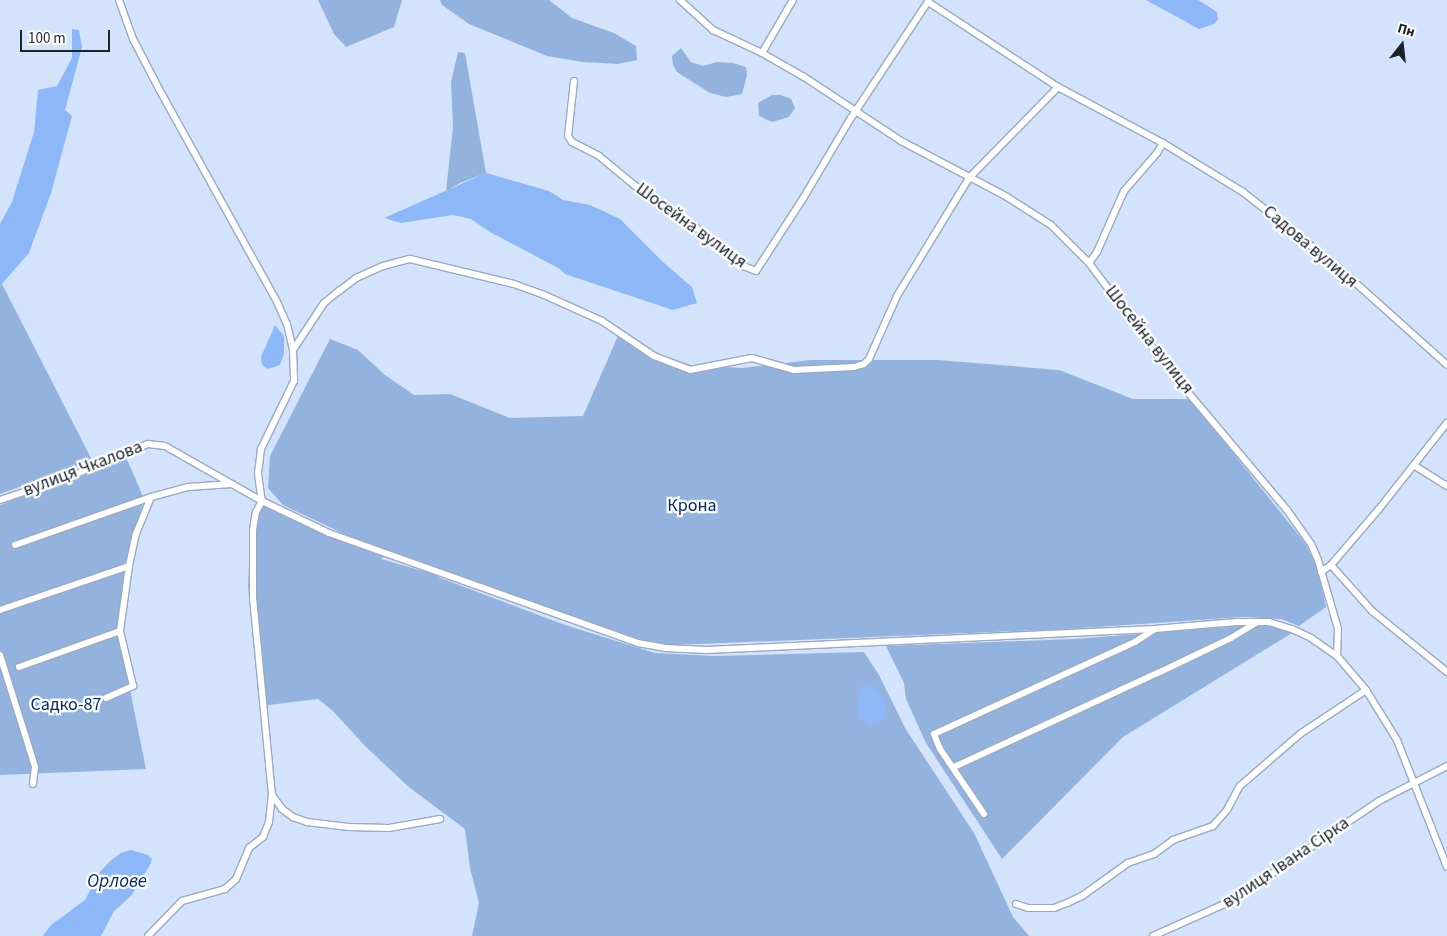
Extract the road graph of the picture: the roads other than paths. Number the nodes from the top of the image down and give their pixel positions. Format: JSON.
{"nodes":[{"id":1,"x":119,"y":0,"type":"edge"},
{"id":2,"x":680,"y":0,"type":"edge"},
{"id":3,"x":793,"y":0,"type":"edge"},
{"id":4,"x":928,"y":1,"type":"edge"},
{"id":5,"x":762,"y":53,"type":"junction"},
{"id":6,"x":574,"y":81,"type":"dead end"},
{"id":7,"x":1058,"y":87,"type":"junction"},
{"id":8,"x":856,"y":111,"type":"junction"},
{"id":9,"x":1163,"y":143,"type":"junction"},
{"id":10,"x":969,"y":178,"type":"junction"},
{"id":11,"x":1089,"y":264,"type":"junction"},
{"id":12,"x":293,"y":350,"type":"junction"},
{"id":13,"x":1447,"y":365,"type":"edge"},
{"id":14,"x":1447,"y":423,"type":"edge"},
{"id":15,"x":1416,"y":466,"type":"junction"},
{"id":16,"x":233,"y":484,"type":"junction"},
{"id":17,"x":1447,"y":486,"type":"edge"},
{"id":18,"x":151,"y":497,"type":"junction"},
{"id":19,"x":0,"y":500,"type":"edge"},
{"id":20,"x":262,"y":501,"type":"junction"},
{"id":21,"x":15,"y":545,"type":"dead end"},
{"id":22,"x":1331,"y":565,"type":"junction"},
{"id":23,"x":128,"y":566,"type":"junction"},
{"id":24,"x":1321,"y":572,"type":"junction"},
{"id":25,"x":0,"y":610,"type":"edge"},
{"id":26,"x":1258,"y":622,"type":"junction"},
{"id":27,"x":1155,"y":629,"type":"junction"},
{"id":28,"x":120,"y":631,"type":"junction"},
{"id":29,"x":0,"y":655,"type":"edge"},
{"id":30,"x":1337,"y":656,"type":"junction"},
{"id":31,"x":19,"y":667,"type":"dead end"},
{"id":32,"x":1447,"y":672,"type":"edge"},
{"id":33,"x":1366,"y":690,"type":"junction"},
{"id":34,"x":106,"y":698,"type":"dead end"},
{"id":35,"x":1447,"y":766,"type":"edge"},
{"id":36,"x":954,"y":768,"type":"junction"},
{"id":37,"x":1415,"y":782,"type":"junction"},
{"id":38,"x":33,"y":784,"type":"dead end"},
{"id":39,"x":272,"y":795,"type":"junction"},
{"id":40,"x":984,"y":814,"type":"dead end"},
{"id":41,"x":440,"y":819,"type":"dead end"},
{"id":42,"x":1447,"y":866,"type":"edge"},
{"id":43,"x":1016,"y":904,"type":"dead end"},
{"id":44,"x":148,"y":936,"type":"edge"},
{"id":45,"x":1153,"y":936,"type":"edge"}],
"edges":[{"from":1,"to":12,"type":"street"},
{"from":2,"to":5,"type":"street","name":"Шосейна вулиця"},
{"from":3,"to":5,"type":"street"},
{"from":4,"to":7,"type":"street","name":"Садова вулиця"},
{"from":4,"to":8,"type":"street","name":"Шосейна вулиця"},
{"from":5,"to":8,"type":"street","name":"Шосейна вулиця"},
{"from":6,"to":8,"type":"street","name":"Шосейна вулиця"},
{"from":7,"to":9,"type":"street","name":"Садова вулиця"},
{"from":7,"to":10,"type":"street"},
{"from":8,"to":10,"type":"street","name":"Шосейна вулиця"},
{"from":9,"to":11,"type":"street"},
{"from":9,"to":13,"type":"street","name":"Садова вулиця"},
{"from":10,"to":11,"type":"street","name":"Шосейна вулиця"},
{"from":10,"to":12,"type":"street"},
{"from":11,"to":24,"type":"street","name":"Шосейна вулиця"},
{"from":12,"to":20,"type":"street"},
{"from":14,"to":15,"type":"street"},
{"from":15,"to":17,"type":"street"},
{"from":15,"to":22,"type":"street"},
{"from":16,"to":18,"type":"street"},
{"from":16,"to":19,"type":"street","name":"вулиця Чкалова"},
{"from":16,"to":20,"type":"street","name":"вулиця Чкалова"},
{"from":18,"to":21,"type":"street"},
{"from":18,"to":23,"type":"street"},
{"from":20,"to":27,"type":"street","name":"вулиця Чкалова"},
{"from":20,"to":39,"type":"street"},
{"from":22,"to":24,"type":"street"},
{"from":22,"to":32,"type":"street"},
{"from":23,"to":25,"type":"street"},
{"from":23,"to":28,"type":"street"},
{"from":24,"to":30,"type":"street","name":"Шосейна вулиця"},
{"from":26,"to":27,"type":"street","name":"вулиця Чкалова"},
{"from":26,"to":30,"type":"street","name":"вулиця Чкалова"},
{"from":26,"to":36,"type":"street"},
{"from":27,"to":36,"type":"street"},
{"from":28,"to":31,"type":"street"},
{"from":28,"to":34,"type":"street"},
{"from":29,"to":38,"type":"street"},
{"from":30,"to":33,"type":"street","name":"вулиця Чкалова"},
{"from":33,"to":37,"type":"street","name":"вулиця Чкалова"},
{"from":33,"to":43,"type":"street"},
{"from":35,"to":37,"type":"street","name":"вулиця Івана Сірка"},
{"from":36,"to":40,"type":"street"},
{"from":37,"to":42,"type":"street"},
{"from":37,"to":45,"type":"street","name":"вулиця Івана Сірка"},
{"from":39,"to":41,"type":"street"},
{"from":39,"to":44,"type":"street"}]}
